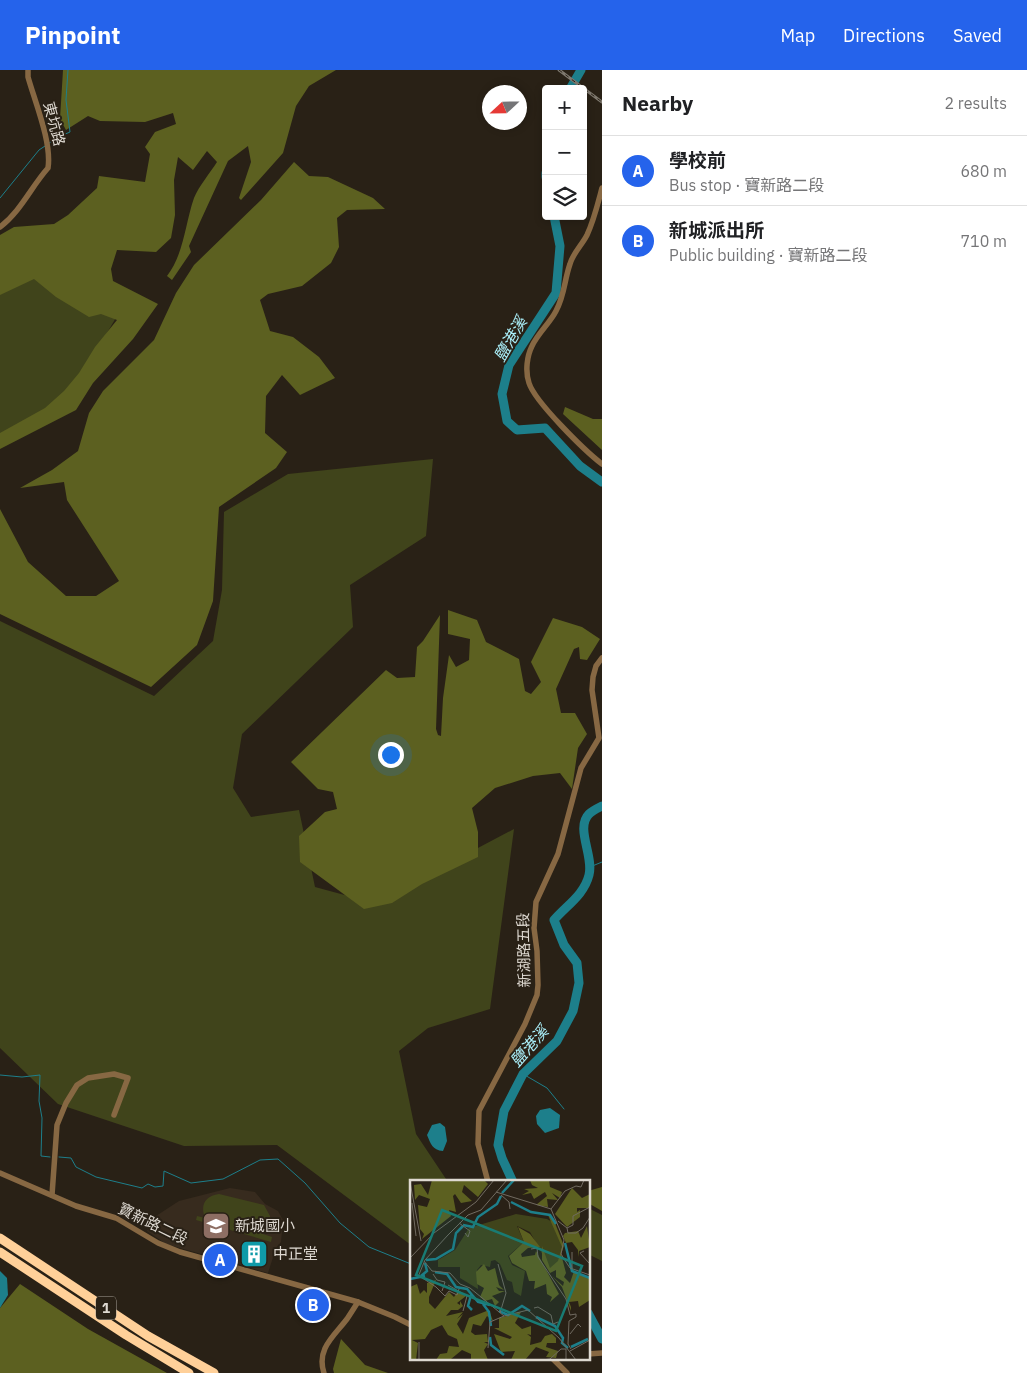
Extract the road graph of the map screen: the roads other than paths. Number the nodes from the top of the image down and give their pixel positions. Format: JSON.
{"nodes":[{"id":1,"x":28,"y":70,"type":"edge"},
{"id":2,"x":602,"y":188,"type":"edge"},
{"id":3,"x":0,"y":227,"type":"edge"},
{"id":4,"x":602,"y":464,"type":"edge"},
{"id":5,"x":602,"y":658,"type":"edge"},
{"id":6,"x":114,"y":1115,"type":"dead end"},
{"id":7,"x":0,"y":1173,"type":"edge"},
{"id":8,"x":487,"y":1180,"type":"edge"},
{"id":9,"x":52,"y":1195,"type":"junction"},
{"id":10,"x":0,"y":1238,"type":"edge"},
{"id":11,"x":0,"y":1252,"type":"edge"},
{"id":12,"x":358,"y":1302,"type":"junction"},
{"id":13,"x":410,"y":1324,"type":"edge"},
{"id":14,"x":591,"y":1353,"type":"edge"},
{"id":15,"x":602,"y":1353,"type":"edge"},
{"id":16,"x":555,"y":1360,"type":"edge"},
{"id":17,"x":189,"y":1373,"type":"edge"},
{"id":18,"x":214,"y":1373,"type":"edge"},
{"id":19,"x":324,"y":1373,"type":"edge"},
{"id":20,"x":567,"y":1373,"type":"edge"}],
"edges":[{"from":1,"to":3,"type":"street","name":"東坑路"},
{"from":2,"to":4,"type":"street"},
{"from":5,"to":8,"type":"street","name":"新湖路五段"},
{"from":6,"to":9,"type":"street"},
{"from":7,"to":9,"type":"street","name":"寶新路二段"},
{"from":9,"to":12,"type":"street","name":"寶新路二段"},
{"from":10,"to":18,"type":"highway","number":"1"},
{"from":11,"to":17,"type":"highway","number":"1"},
{"from":12,"to":13,"type":"street","name":"寶新路二段"},
{"from":12,"to":19,"type":"street"},
{"from":14,"to":15,"type":"street"},
{"from":16,"to":20,"type":"street"}]}
